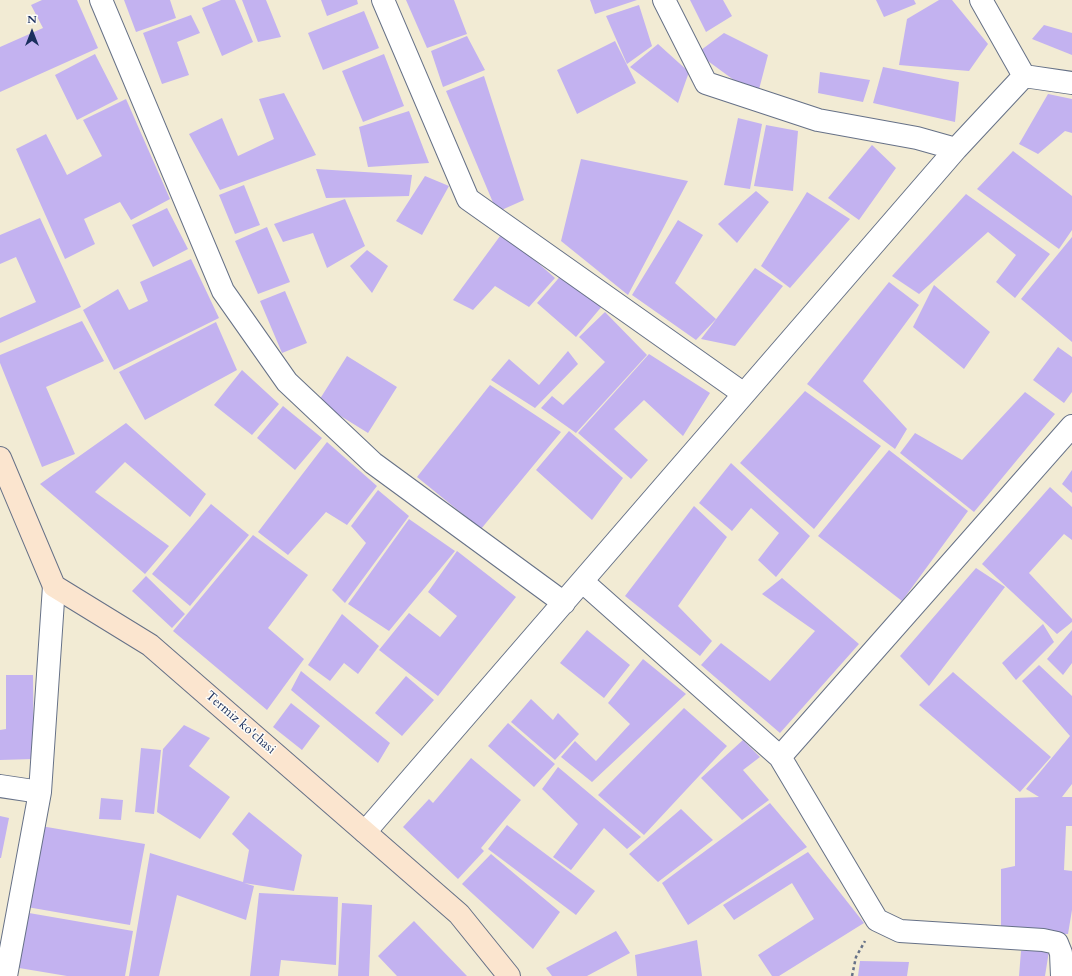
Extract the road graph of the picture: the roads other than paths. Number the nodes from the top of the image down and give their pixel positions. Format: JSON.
{"nodes":[{"id":1,"x":101,"y":0,"type":"edge"},
{"id":2,"x":383,"y":0,"type":"edge"},
{"id":3,"x":664,"y":0,"type":"edge"},
{"id":4,"x":981,"y":0,"type":"edge"},
{"id":5,"x":1024,"y":76,"type":"junction"},
{"id":6,"x":1072,"y":83,"type":"edge"},
{"id":7,"x":956,"y":149,"type":"junction"},
{"id":8,"x":744,"y":394,"type":"junction"},
{"id":9,"x":1072,"y":426,"type":"edge"},
{"id":10,"x":0,"y":458,"type":"edge"},
{"id":11,"x":583,"y":582,"type":"junction"},
{"id":12,"x":54,"y":586,"type":"junction"},
{"id":13,"x":564,"y":602,"type":"junction"},
{"id":14,"x":780,"y":758,"type":"junction"},
{"id":15,"x":0,"y":786,"type":"edge"},
{"id":16,"x":40,"y":792,"type":"junction"},
{"id":17,"x":365,"y":832,"type":"junction"},
{"id":18,"x":6,"y":976,"type":"edge"},
{"id":19,"x":509,"y":976,"type":"edge"},
{"id":20,"x":1062,"y":976,"type":"edge"}],
"edges":[{"from":1,"to":13,"type":"street"},
{"from":2,"to":8,"type":"street"},
{"from":3,"to":7,"type":"street"},
{"from":4,"to":5,"type":"street"},
{"from":5,"to":6,"type":"street"},
{"from":5,"to":7,"type":"street"},
{"from":7,"to":8,"type":"street"},
{"from":8,"to":11,"type":"street"},
{"from":9,"to":14,"type":"street"},
{"from":10,"to":12,"type":"main road"},
{"from":11,"to":13,"type":"street"},
{"from":11,"to":14,"type":"street"},
{"from":12,"to":16,"type":"street"},
{"from":12,"to":17,"type":"main road","name":"Termiz ko'chasi"},
{"from":13,"to":17,"type":"street"},
{"from":14,"to":20,"type":"street"},
{"from":15,"to":16,"type":"street"},
{"from":16,"to":18,"type":"street"},
{"from":17,"to":19,"type":"main road","name":"Termiz ko'chasi"}]}
